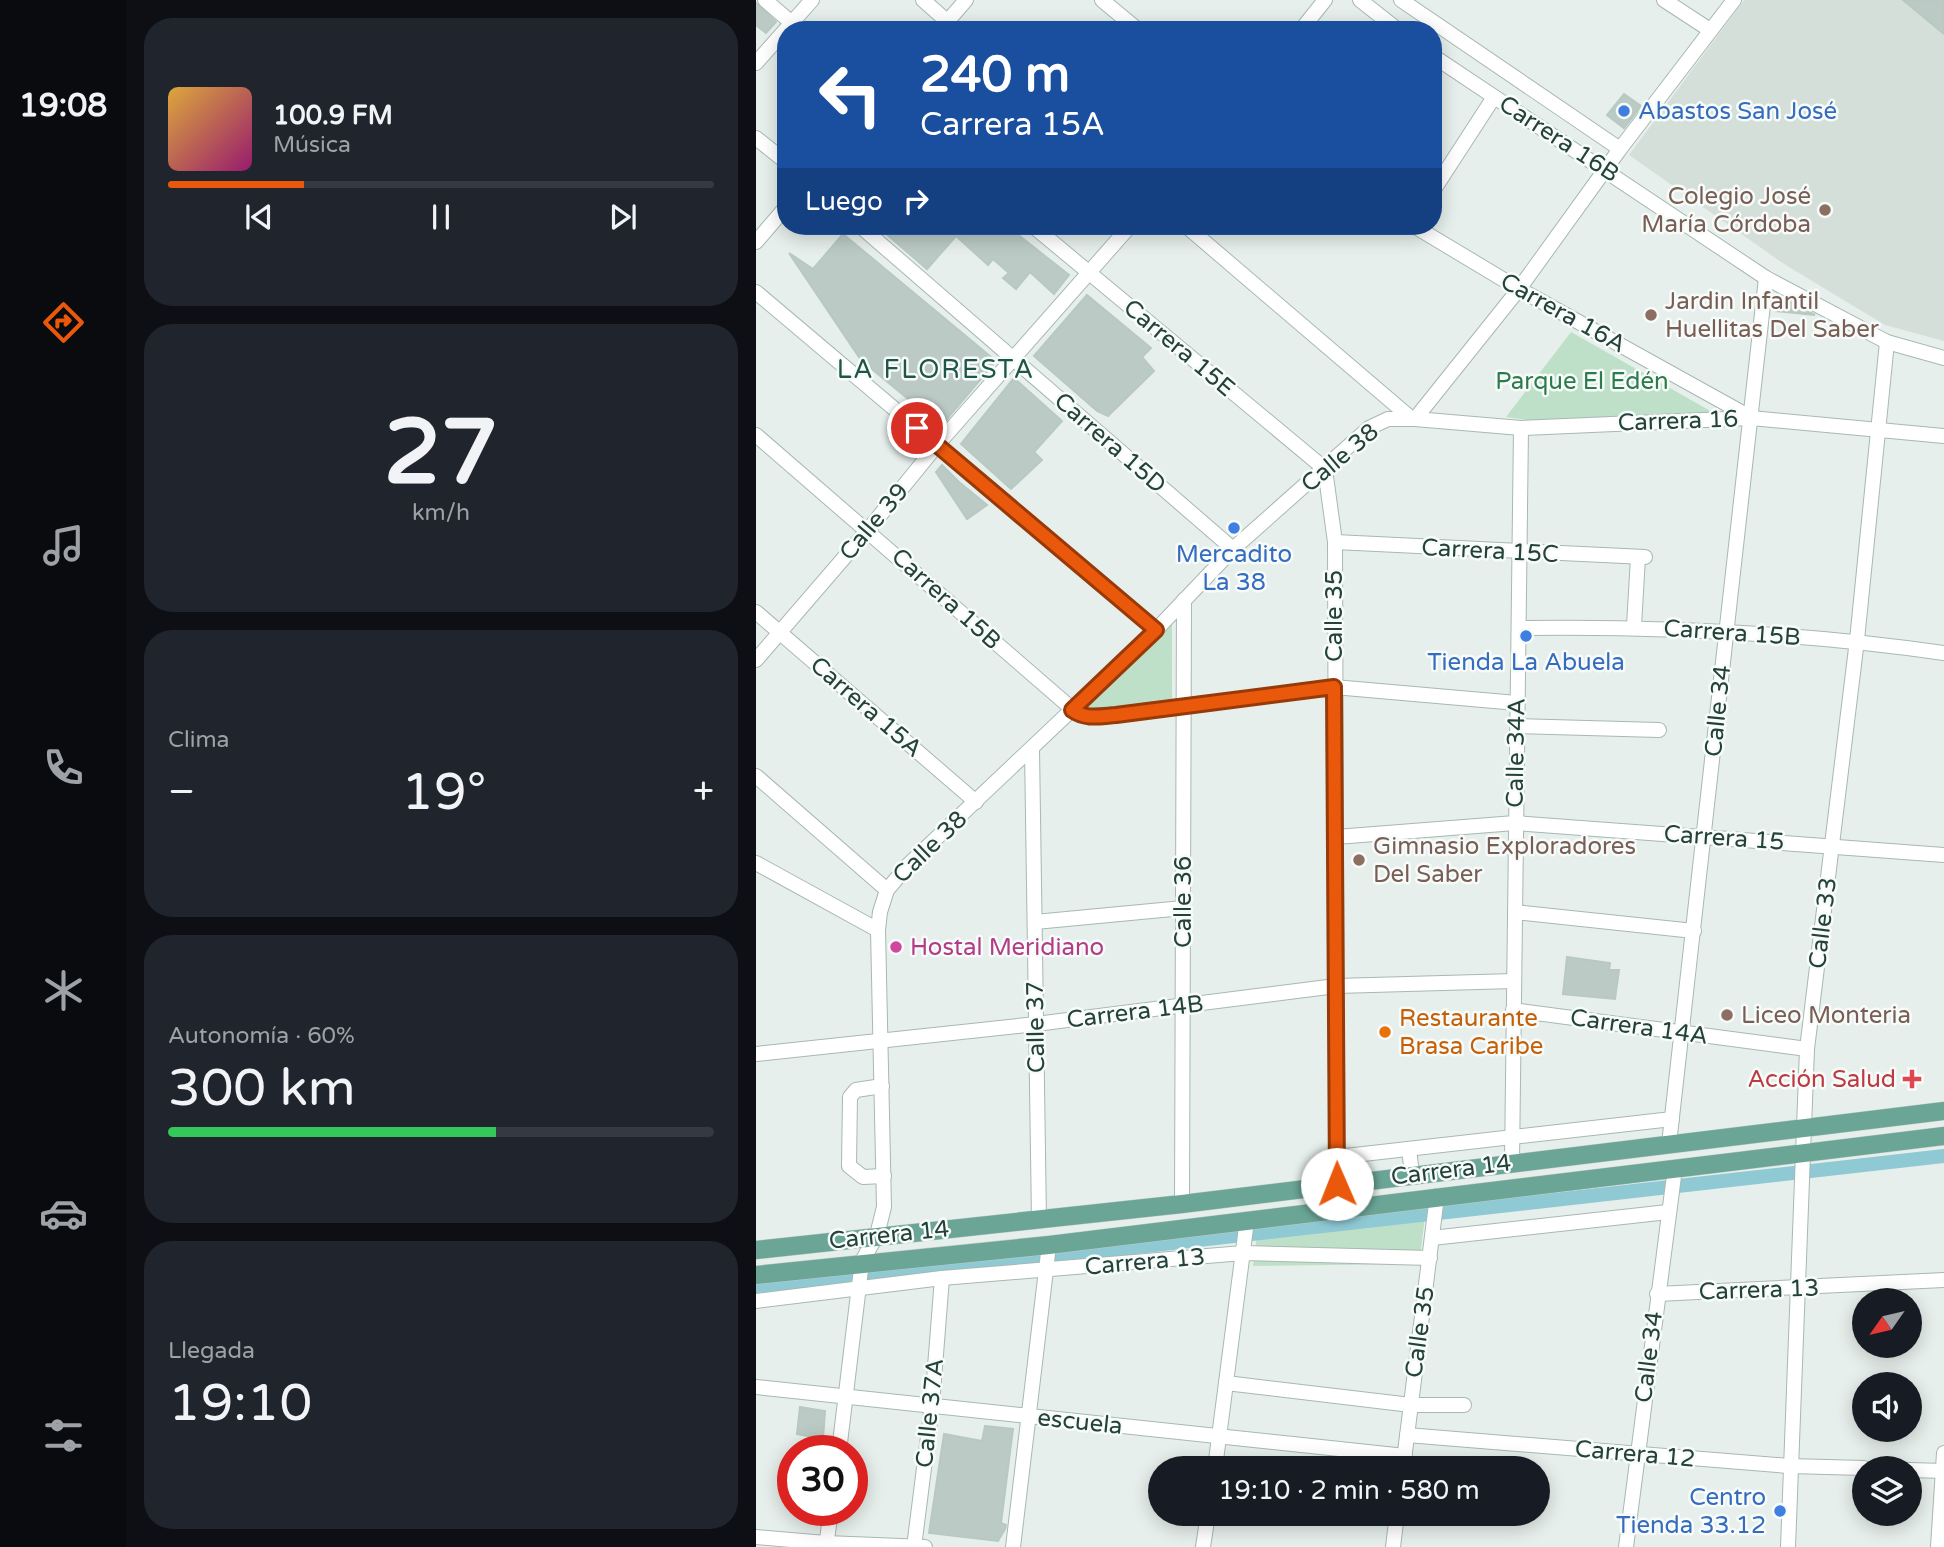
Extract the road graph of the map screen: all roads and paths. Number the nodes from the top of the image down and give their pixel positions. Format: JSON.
{"nodes":[{"id":1,"x":765,"y":0,"type":"edge"},
{"id":2,"x":812,"y":0,"type":"edge"},
{"id":3,"x":923,"y":0,"type":"edge"},
{"id":4,"x":966,"y":0,"type":"edge"},
{"id":5,"x":1102,"y":0,"type":"edge"},
{"id":6,"x":1325,"y":0,"type":"edge"},
{"id":7,"x":1360,"y":0,"type":"edge"},
{"id":8,"x":1401,"y":0,"type":"edge"},
{"id":9,"x":1664,"y":0,"type":"edge"},
{"id":10,"x":1734,"y":0,"type":"edge"},
{"id":11,"x":790,"y":21,"type":"edge"},
{"id":12,"x":799,"y":21,"type":"edge"},
{"id":13,"x":942,"y":21,"type":"edge"},
{"id":14,"x":952,"y":21,"type":"edge"},
{"id":15,"x":1127,"y":21,"type":"edge"},
{"id":16,"x":1308,"y":21,"type":"edge"},
{"id":17,"x":1387,"y":21,"type":"edge"},
{"id":18,"x":1432,"y":21,"type":"edge"},
{"id":19,"x":1442,"y":28,"type":"edge"},
{"id":20,"x":1710,"y":30,"type":"junction"},
{"id":21,"x":777,"y":44,"type":"edge"},
{"id":22,"x":1442,"y":62,"type":"edge"},
{"id":23,"x":756,"y":64,"type":"edge"},
{"id":24,"x":1494,"y":97,"type":"junction"},
{"id":25,"x":756,"y":138,"type":"edge"},
{"id":26,"x":1620,"y":149,"type":"junction"},
{"id":27,"x":777,"y":155,"type":"edge"},
{"id":28,"x":1605,"y":169,"type":"junction"},
{"id":29,"x":1442,"y":177,"type":"edge"},
{"id":30,"x":777,"y":218,"type":"edge"},
{"id":31,"x":870,"y":235,"type":"edge"},
{"id":32,"x":1044,"y":235,"type":"edge"},
{"id":33,"x":1122,"y":235,"type":"edge"},
{"id":34,"x":1197,"y":235,"type":"edge"},
{"id":35,"x":1429,"y":235,"type":"edge"},
{"id":36,"x":756,"y":242,"type":"edge"},
{"id":37,"x":1089,"y":273,"type":"junction"},
{"id":38,"x":1766,"y":278,"type":"junction"},
{"id":39,"x":1518,"y":289,"type":"junction"},
{"id":40,"x":756,"y":292,"type":"edge"},
{"id":41,"x":1887,"y":342,"type":"junction"},
{"id":42,"x":1944,"y":358,"type":"edge"},
{"id":43,"x":1014,"y":360,"type":"junction"},
{"id":44,"x":1751,"y":418,"type":"junction"},
{"id":45,"x":1388,"y":419,"type":"joint"},
{"id":46,"x":1413,"y":419,"type":"junction"},
{"id":47,"x":1521,"y":428,"type":"junction"},
{"id":48,"x":1879,"y":428,"type":"junction"},
{"id":49,"x":756,"y":435,"type":"edge"},
{"id":50,"x":1944,"y":436,"type":"edge"},
{"id":51,"x":937,"y":445,"type":"junction"},
{"id":52,"x":1325,"y":469,"type":"junction"},
{"id":53,"x":868,"y":530,"type":"junction"},
{"id":54,"x":1335,"y":542,"type":"junction"},
{"id":55,"x":1233,"y":549,"type":"junction"},
{"id":56,"x":1519,"y":554,"type":"junction"},
{"id":57,"x":1184,"y":600,"type":"junction"},
{"id":58,"x":756,"y":612,"type":"edge"},
{"id":59,"x":1633,"y":626,"type":"junction"},
{"id":60,"x":1518,"y":628,"type":"junction"},
{"id":61,"x":1156,"y":630,"type":"junction"},
{"id":62,"x":779,"y":632,"type":"junction"},
{"id":63,"x":1727,"y":634,"type":"junction"},
{"id":64,"x":1857,"y":640,"type":"junction"},
{"id":65,"x":1944,"y":653,"type":"edge"},
{"id":66,"x":756,"y":660,"type":"edge"},
{"id":67,"x":1334,"y":687,"type":"junction"},
{"id":68,"x":1517,"y":703,"type":"junction"},
{"id":69,"x":1183,"y":707,"type":"junction"},
{"id":70,"x":1072,"y":710,"type":"junction"},
{"id":71,"x":1517,"y":726,"type":"junction"},
{"id":72,"x":1659,"y":730,"type":"dead end"},
{"id":73,"x":1032,"y":749,"type":"junction"},
{"id":74,"x":756,"y":775,"type":"edge"},
{"id":75,"x":976,"y":802,"type":"junction"},
{"id":76,"x":1515,"y":822,"type":"junction"},
{"id":77,"x":1336,"y":836,"type":"junction"},
{"id":78,"x":1704,"y":837,"type":"junction"},
{"id":79,"x":1833,"y":845,"type":"junction"},
{"id":80,"x":1944,"y":855,"type":"edge"},
{"id":81,"x":756,"y":863,"type":"edge"},
{"id":82,"x":887,"y":890,"type":"junction"},
{"id":83,"x":1183,"y":908,"type":"junction"},
{"id":84,"x":1515,"y":912,"type":"junction"},
{"id":85,"x":1035,"y":922,"type":"junction"},
{"id":86,"x":878,"y":930,"type":"junction"},
{"id":87,"x":1693,"y":931,"type":"junction"},
{"id":88,"x":1514,"y":981,"type":"junction"},
{"id":89,"x":1336,"y":986,"type":"junction"},
{"id":90,"x":1183,"y":1006,"type":"junction"},
{"id":91,"x":1513,"y":1010,"type":"junction"},
{"id":92,"x":1036,"y":1024,"type":"junction"},
{"id":93,"x":1681,"y":1034,"type":"junction"},
{"id":94,"x":881,"y":1042,"type":"junction"},
{"id":95,"x":1807,"y":1049,"type":"junction"},
{"id":96,"x":756,"y":1054,"type":"edge"},
{"id":97,"x":882,"y":1086,"type":"junction"},
{"id":98,"x":1944,"y":1111,"type":"edge"},
{"id":99,"x":1672,"y":1119,"type":"junction"},
{"id":100,"x":1802,"y":1128,"type":"junction"},
{"id":101,"x":1590,"y":1129,"type":"junction"},
{"id":102,"x":1944,"y":1136,"type":"edge"},
{"id":103,"x":1513,"y":1137,"type":"junction"},
{"id":104,"x":1670,"y":1144,"type":"junction"},
{"id":105,"x":1409,"y":1149,"type":"junction"},
{"id":106,"x":1591,"y":1153,"type":"junction"},
{"id":107,"x":1337,"y":1157,"type":"junction"},
{"id":108,"x":1801,"y":1159,"type":"junction"},
{"id":109,"x":1511,"y":1162,"type":"junction"},
{"id":110,"x":1412,"y":1174,"type":"junction"},
{"id":111,"x":1674,"y":1174,"type":"junction"},
{"id":112,"x":884,"y":1176,"type":"junction"},
{"id":113,"x":1337,"y":1184,"type":"junction"},
{"id":114,"x":1437,"y":1201,"type":"junction"},
{"id":115,"x":1182,"y":1204,"type":"junction"},
{"id":116,"x":1669,"y":1207,"type":"junction"},
{"id":117,"x":1039,"y":1220,"type":"junction"},
{"id":118,"x":1246,"y":1225,"type":"junction"},
{"id":119,"x":1433,"y":1232,"type":"junction"},
{"id":120,"x":877,"y":1235,"type":"junction"},
{"id":121,"x":1049,"y":1249,"type":"junction"},
{"id":122,"x":756,"y":1250,"type":"edge"},
{"id":123,"x":1243,"y":1251,"type":"junction"},
{"id":124,"x":1430,"y":1258,"type":"junction"},
{"id":125,"x":1046,"y":1270,"type":"junction"},
{"id":126,"x":756,"y":1275,"type":"edge"},
{"id":127,"x":861,"y":1276,"type":"junction"},
{"id":128,"x":942,"y":1278,"type":"junction"},
{"id":129,"x":1944,"y":1280,"type":"edge"},
{"id":130,"x":1796,"y":1290,"type":"junction"},
{"id":131,"x":1657,"y":1294,"type":"junction"},
{"id":132,"x":756,"y":1301,"type":"edge"},
{"id":133,"x":1226,"y":1384,"type":"junction"},
{"id":134,"x":756,"y":1387,"type":"edge"},
{"id":135,"x":846,"y":1396,"type":"junction"},
{"id":136,"x":932,"y":1405,"type":"junction"},
{"id":137,"x":1411,"y":1405,"type":"junction"},
{"id":138,"x":1464,"y":1405,"type":"dead end"},
{"id":139,"x":1029,"y":1417,"type":"junction"},
{"id":140,"x":841,"y":1435,"type":"edge"},
{"id":141,"x":1407,"y":1436,"type":"junction"},
{"id":142,"x":1219,"y":1437,"type":"junction"},
{"id":143,"x":1944,"y":1453,"type":"edge"},
{"id":144,"x":1637,"y":1454,"type":"junction"},
{"id":145,"x":1217,"y":1456,"type":"edge"},
{"id":146,"x":1360,"y":1456,"type":"edge"},
{"id":147,"x":1405,"y":1456,"type":"edge"},
{"id":148,"x":1789,"y":1466,"type":"junction"},
{"id":149,"x":1852,"y":1468,"type":"edge"},
{"id":150,"x":1922,"y":1470,"type":"edge"},
{"id":151,"x":1943,"y":1471,"type":"edge"},
{"id":152,"x":829,"y":1526,"type":"edge"},
{"id":153,"x":1206,"y":1526,"type":"edge"},
{"id":154,"x":1396,"y":1526,"type":"edge"},
{"id":155,"x":756,"y":1537,"type":"edge"},
{"id":156,"x":826,"y":1545,"type":"edge"},
{"id":157,"x":918,"y":1546,"type":"edge"},
{"id":158,"x":1013,"y":1547,"type":"edge"},
{"id":159,"x":1203,"y":1547,"type":"edge"},
{"id":160,"x":1393,"y":1547,"type":"edge"},
{"id":161,"x":1626,"y":1547,"type":"edge"},
{"id":162,"x":1788,"y":1547,"type":"edge"},
{"id":163,"x":1938,"y":1547,"type":"edge"}],
"edges":[{"from":1,"to":11,"type":"street"},
{"from":2,"to":12,"type":"street"},
{"from":3,"to":13,"type":"street"},
{"from":4,"to":14,"type":"street"},
{"from":5,"to":15,"type":"street"},
{"from":6,"to":16,"type":"street"},
{"from":7,"to":17,"type":"street"},
{"from":8,"to":18,"type":"street","name":"Carrera 16B"},
{"from":9,"to":20,"type":"street"},
{"from":10,"to":20,"type":"street"},
{"from":19,"to":26,"type":"street","name":"Carrera 16B"},
{"from":20,"to":26,"type":"street"},
{"from":21,"to":23,"type":"street"},
{"from":22,"to":24,"type":"street","name":"Carrera 16B"},
{"from":24,"to":28,"type":"street","name":"Carrera 16B"},
{"from":24,"to":29,"type":"street"},
{"from":25,"to":27,"type":"street"},
{"from":26,"to":28,"type":"street"},
{"from":28,"to":38,"type":"street","name":"Carrera 16B"},
{"from":28,"to":39,"type":"street"},
{"from":30,"to":36,"type":"street"},
{"from":31,"to":43,"type":"street","name":"Carrera 15D"},
{"from":32,"to":37,"type":"street","name":"Carrera 15E"},
{"from":33,"to":37,"type":"street","name":"Calle 39"},
{"from":34,"to":46,"type":"street"},
{"from":35,"to":39,"type":"street","name":"Carrera 16A"},
{"from":37,"to":43,"type":"street","name":"Calle 39"},
{"from":37,"to":52,"type":"street","name":"Carrera 15E"},
{"from":38,"to":41,"type":"street","name":"Carrera 16B"},
{"from":38,"to":44,"type":"street","name":"Calle 34"},
{"from":39,"to":44,"type":"street","name":"Carrera 16A"},
{"from":39,"to":46,"type":"street"},
{"from":40,"to":51,"type":"street"},
{"from":41,"to":42,"type":"street","name":"Carrera 16B"},
{"from":41,"to":48,"type":"street","name":"Calle 33"},
{"from":43,"to":51,"type":"street","name":"Calle 39"},
{"from":43,"to":55,"type":"street","name":"Carrera 15D"},
{"from":44,"to":47,"type":"street","name":"Carrera 16"},
{"from":44,"to":48,"type":"street","name":"Carrera 16"},
{"from":44,"to":63,"type":"street","name":"Calle 34"},
{"from":45,"to":46,"type":"street","name":"Carrera 16"},
{"from":45,"to":52,"type":"street","name":"Calle 38"},
{"from":46,"to":47,"type":"street","name":"Carrera 16"},
{"from":47,"to":56,"type":"street","name":"Calle 34A"},
{"from":48,"to":50,"type":"street","name":"Carrera 16"},
{"from":48,"to":64,"type":"street","name":"Calle 33"},
{"from":49,"to":53,"type":"street","name":"Carrera 15B"},
{"from":51,"to":53,"type":"street","name":"Calle 39"},
{"from":51,"to":61,"type":"street"},
{"from":52,"to":54,"type":"street","name":"Calle 35"},
{"from":52,"to":55,"type":"street","name":"Calle 38"},
{"from":53,"to":62,"type":"street","name":"Calle 39"},
{"from":53,"to":70,"type":"street","name":"Carrera 15B"},
{"from":54,"to":56,"type":"street","name":"Carrera 15C"},
{"from":54,"to":67,"type":"street","name":"Calle 35"},
{"from":55,"to":57,"type":"street","name":"Calle 38"},
{"from":56,"to":59,"type":"street","name":"Carrera 15C"},
{"from":56,"to":60,"type":"street","name":"Calle 34A"},
{"from":57,"to":61,"type":"street","name":"Calle 38"},
{"from":57,"to":69,"type":"street","name":"Calle 36"},
{"from":58,"to":62,"type":"street","name":"Carrera 15A"},
{"from":59,"to":60,"type":"street","name":"Carrera 15B"},
{"from":59,"to":63,"type":"street","name":"Carrera 15B"},
{"from":60,"to":68,"type":"street","name":"Calle 34A"},
{"from":61,"to":70,"type":"street","name":"Calle 38"},
{"from":62,"to":66,"type":"street","name":"Calle 39"},
{"from":62,"to":75,"type":"street","name":"Carrera 15A"},
{"from":63,"to":64,"type":"street","name":"Carrera 15B"},
{"from":63,"to":78,"type":"street","name":"Calle 34"},
{"from":64,"to":65,"type":"street","name":"Carrera 15B"},
{"from":64,"to":79,"type":"street","name":"Calle 33"},
{"from":67,"to":68,"type":"street"},
{"from":67,"to":69,"type":"street"},
{"from":67,"to":77,"type":"street","name":"Calle 35"},
{"from":68,"to":71,"type":"street","name":"Calle 34A"},
{"from":69,"to":70,"type":"street"},
{"from":69,"to":83,"type":"street","name":"Calle 36"},
{"from":70,"to":73,"type":"street","name":"Calle 38"},
{"from":71,"to":72,"type":"street"},
{"from":71,"to":76,"type":"street","name":"Calle 34A"},
{"from":73,"to":75,"type":"street","name":"Calle 38"},
{"from":73,"to":85,"type":"street","name":"Calle 37"},
{"from":74,"to":82,"type":"street"},
{"from":75,"to":82,"type":"street","name":"Calle 38"},
{"from":76,"to":77,"type":"street","name":"Carrera 15"},
{"from":76,"to":78,"type":"street","name":"Carrera 15"},
{"from":76,"to":84,"type":"street","name":"Calle 34A"},
{"from":77,"to":89,"type":"street","name":"Calle 35"},
{"from":78,"to":79,"type":"street","name":"Carrera 15"},
{"from":78,"to":87,"type":"street","name":"Calle 34"},
{"from":79,"to":80,"type":"street","name":"Carrera 15"},
{"from":79,"to":95,"type":"street","name":"Calle 33"},
{"from":81,"to":86,"type":"street"},
{"from":82,"to":86,"type":"street","name":"Calle 38"},
{"from":83,"to":85,"type":"street"},
{"from":83,"to":90,"type":"street","name":"Calle 36"},
{"from":84,"to":87,"type":"street"},
{"from":84,"to":88,"type":"street","name":"Calle 34A"},
{"from":85,"to":92,"type":"street","name":"Calle 37"},
{"from":86,"to":94,"type":"street","name":"Calle 38"},
{"from":87,"to":93,"type":"street","name":"Calle 34"},
{"from":88,"to":89,"type":"street","name":"Carrera 14B"},
{"from":88,"to":91,"type":"street","name":"Calle 34A"},
{"from":89,"to":90,"type":"street","name":"Carrera 14B"},
{"from":89,"to":107,"type":"street","name":"Calle 35"},
{"from":90,"to":92,"type":"street","name":"Carrera 14B"},
{"from":90,"to":115,"type":"street","name":"Calle 36"},
{"from":91,"to":93,"type":"street","name":"Carrera 14A"},
{"from":91,"to":103,"type":"street","name":"Calle 34A"},
{"from":92,"to":94,"type":"street","name":"Carrera 14B"},
{"from":92,"to":117,"type":"street","name":"Calle 37"},
{"from":93,"to":95,"type":"street","name":"Carrera 14A"},
{"from":93,"to":99,"type":"street","name":"Calle 34"},
{"from":94,"to":96,"type":"street","name":"Carrera 14B"},
{"from":94,"to":97,"type":"street","name":"Calle 38"},
{"from":95,"to":100,"type":"street","name":"Calle 33"},
{"from":97,"to":112,"type":"street","name":"Calle 38"},
{"from":97,"to":112,"type":"street"},
{"from":98,"to":100,"type":"main road","name":"Carrera 14"},
{"from":99,"to":101,"type":"street"},
{"from":99,"to":104,"type":"street","name":"Calle 34"},
{"from":100,"to":104,"type":"main road","name":"Carrera 14"},
{"from":100,"to":108,"type":"street","name":"Calle 33"},
{"from":101,"to":103,"type":"street"},
{"from":101,"to":106,"type":"street"},
{"from":102,"to":108,"type":"main road","name":"Carrera 14"},
{"from":103,"to":105,"type":"street"},
{"from":103,"to":109,"type":"street","name":"Calle 34A"},
{"from":104,"to":106,"type":"main road","name":"Carrera 14"},
{"from":105,"to":107,"type":"street"},
{"from":105,"to":110,"type":"street"},
{"from":106,"to":109,"type":"main road","name":"Carrera 14"},
{"from":107,"to":113,"type":"street","name":"Calle 35"},
{"from":108,"to":111,"type":"main road","name":"Carrera 14"},
{"from":108,"to":130,"type":"street","name":"Calle 33"},
{"from":109,"to":110,"type":"main road","name":"Carrera 14"},
{"from":110,"to":113,"type":"main road","name":"Carrera 14"},
{"from":111,"to":114,"type":"main road","name":"Carrera 14"},
{"from":111,"to":116,"type":"street","name":"Calle 34"},
{"from":112,"to":120,"type":"street","name":"Calle 38"},
{"from":113,"to":115,"type":"main road","name":"Carrera 14"},
{"from":114,"to":118,"type":"main road","name":"Carrera 14"},
{"from":114,"to":119,"type":"street","name":"Calle 35"},
{"from":115,"to":117,"type":"main road","name":"Carrera 14"},
{"from":116,"to":119,"type":"street"},
{"from":116,"to":131,"type":"street","name":"Calle 34"},
{"from":117,"to":120,"type":"main road","name":"Carrera 14"},
{"from":118,"to":121,"type":"main road","name":"Carrera 14"},
{"from":118,"to":123,"type":"street"},
{"from":119,"to":124,"type":"street","name":"Calle 35"},
{"from":120,"to":122,"type":"main road","name":"Carrera 14"},
{"from":120,"to":127,"type":"street","name":"Calle 38"},
{"from":121,"to":125,"type":"street"},
{"from":121,"to":127,"type":"main road","name":"Carrera 14"},
{"from":123,"to":124,"type":"street","name":"Carrera 13"},
{"from":123,"to":125,"type":"street","name":"Carrera 13"},
{"from":123,"to":133,"type":"street"},
{"from":124,"to":137,"type":"street","name":"Calle 35"},
{"from":125,"to":128,"type":"street","name":"Carrera 13"},
{"from":125,"to":139,"type":"street"},
{"from":126,"to":127,"type":"main road","name":"Carrera 14"},
{"from":127,"to":128,"type":"street","name":"Carrera 13"},
{"from":127,"to":132,"type":"street","name":"Carrera 13"},
{"from":127,"to":135,"type":"street","name":"Calle 38"},
{"from":128,"to":136,"type":"street","name":"Calle 37A"},
{"from":129,"to":130,"type":"street","name":"Carrera 13"},
{"from":130,"to":131,"type":"street","name":"Carrera 13"},
{"from":130,"to":148,"type":"street","name":"Calle 33"},
{"from":131,"to":144,"type":"street","name":"Calle 34"},
{"from":133,"to":137,"type":"street"},
{"from":133,"to":142,"type":"street"},
{"from":134,"to":135,"type":"street","name":"escuela"},
{"from":135,"to":136,"type":"street","name":"escuela"},
{"from":135,"to":140,"type":"street","name":"Calle 38"},
{"from":136,"to":139,"type":"street","name":"escuela"},
{"from":136,"to":157,"type":"street","name":"Calle 37A"},
{"from":137,"to":138,"type":"street"},
{"from":137,"to":141,"type":"street","name":"Calle 35"},
{"from":139,"to":142,"type":"street","name":"escuela"},
{"from":139,"to":158,"type":"street"},
{"from":141,"to":144,"type":"street","name":"Carrera 12"},
{"from":141,"to":147,"type":"street","name":"Calle 35"},
{"from":142,"to":145,"type":"street"},
{"from":142,"to":146,"type":"street","name":"escuela"},
{"from":143,"to":151,"type":"street"},
{"from":144,"to":148,"type":"street","name":"Carrera 12"},
{"from":144,"to":161,"type":"street","name":"Calle 34"},
{"from":148,"to":149,"type":"street","name":"Carrera 12"},
{"from":148,"to":162,"type":"street","name":"Calle 33"},
{"from":150,"to":151,"type":"street"},
{"from":151,"to":163,"type":"street"},
{"from":152,"to":156,"type":"street"},
{"from":153,"to":159,"type":"street"},
{"from":154,"to":160,"type":"street"},
{"from":155,"to":156,"type":"street"},
{"from":156,"to":157,"type":"street"}]}
